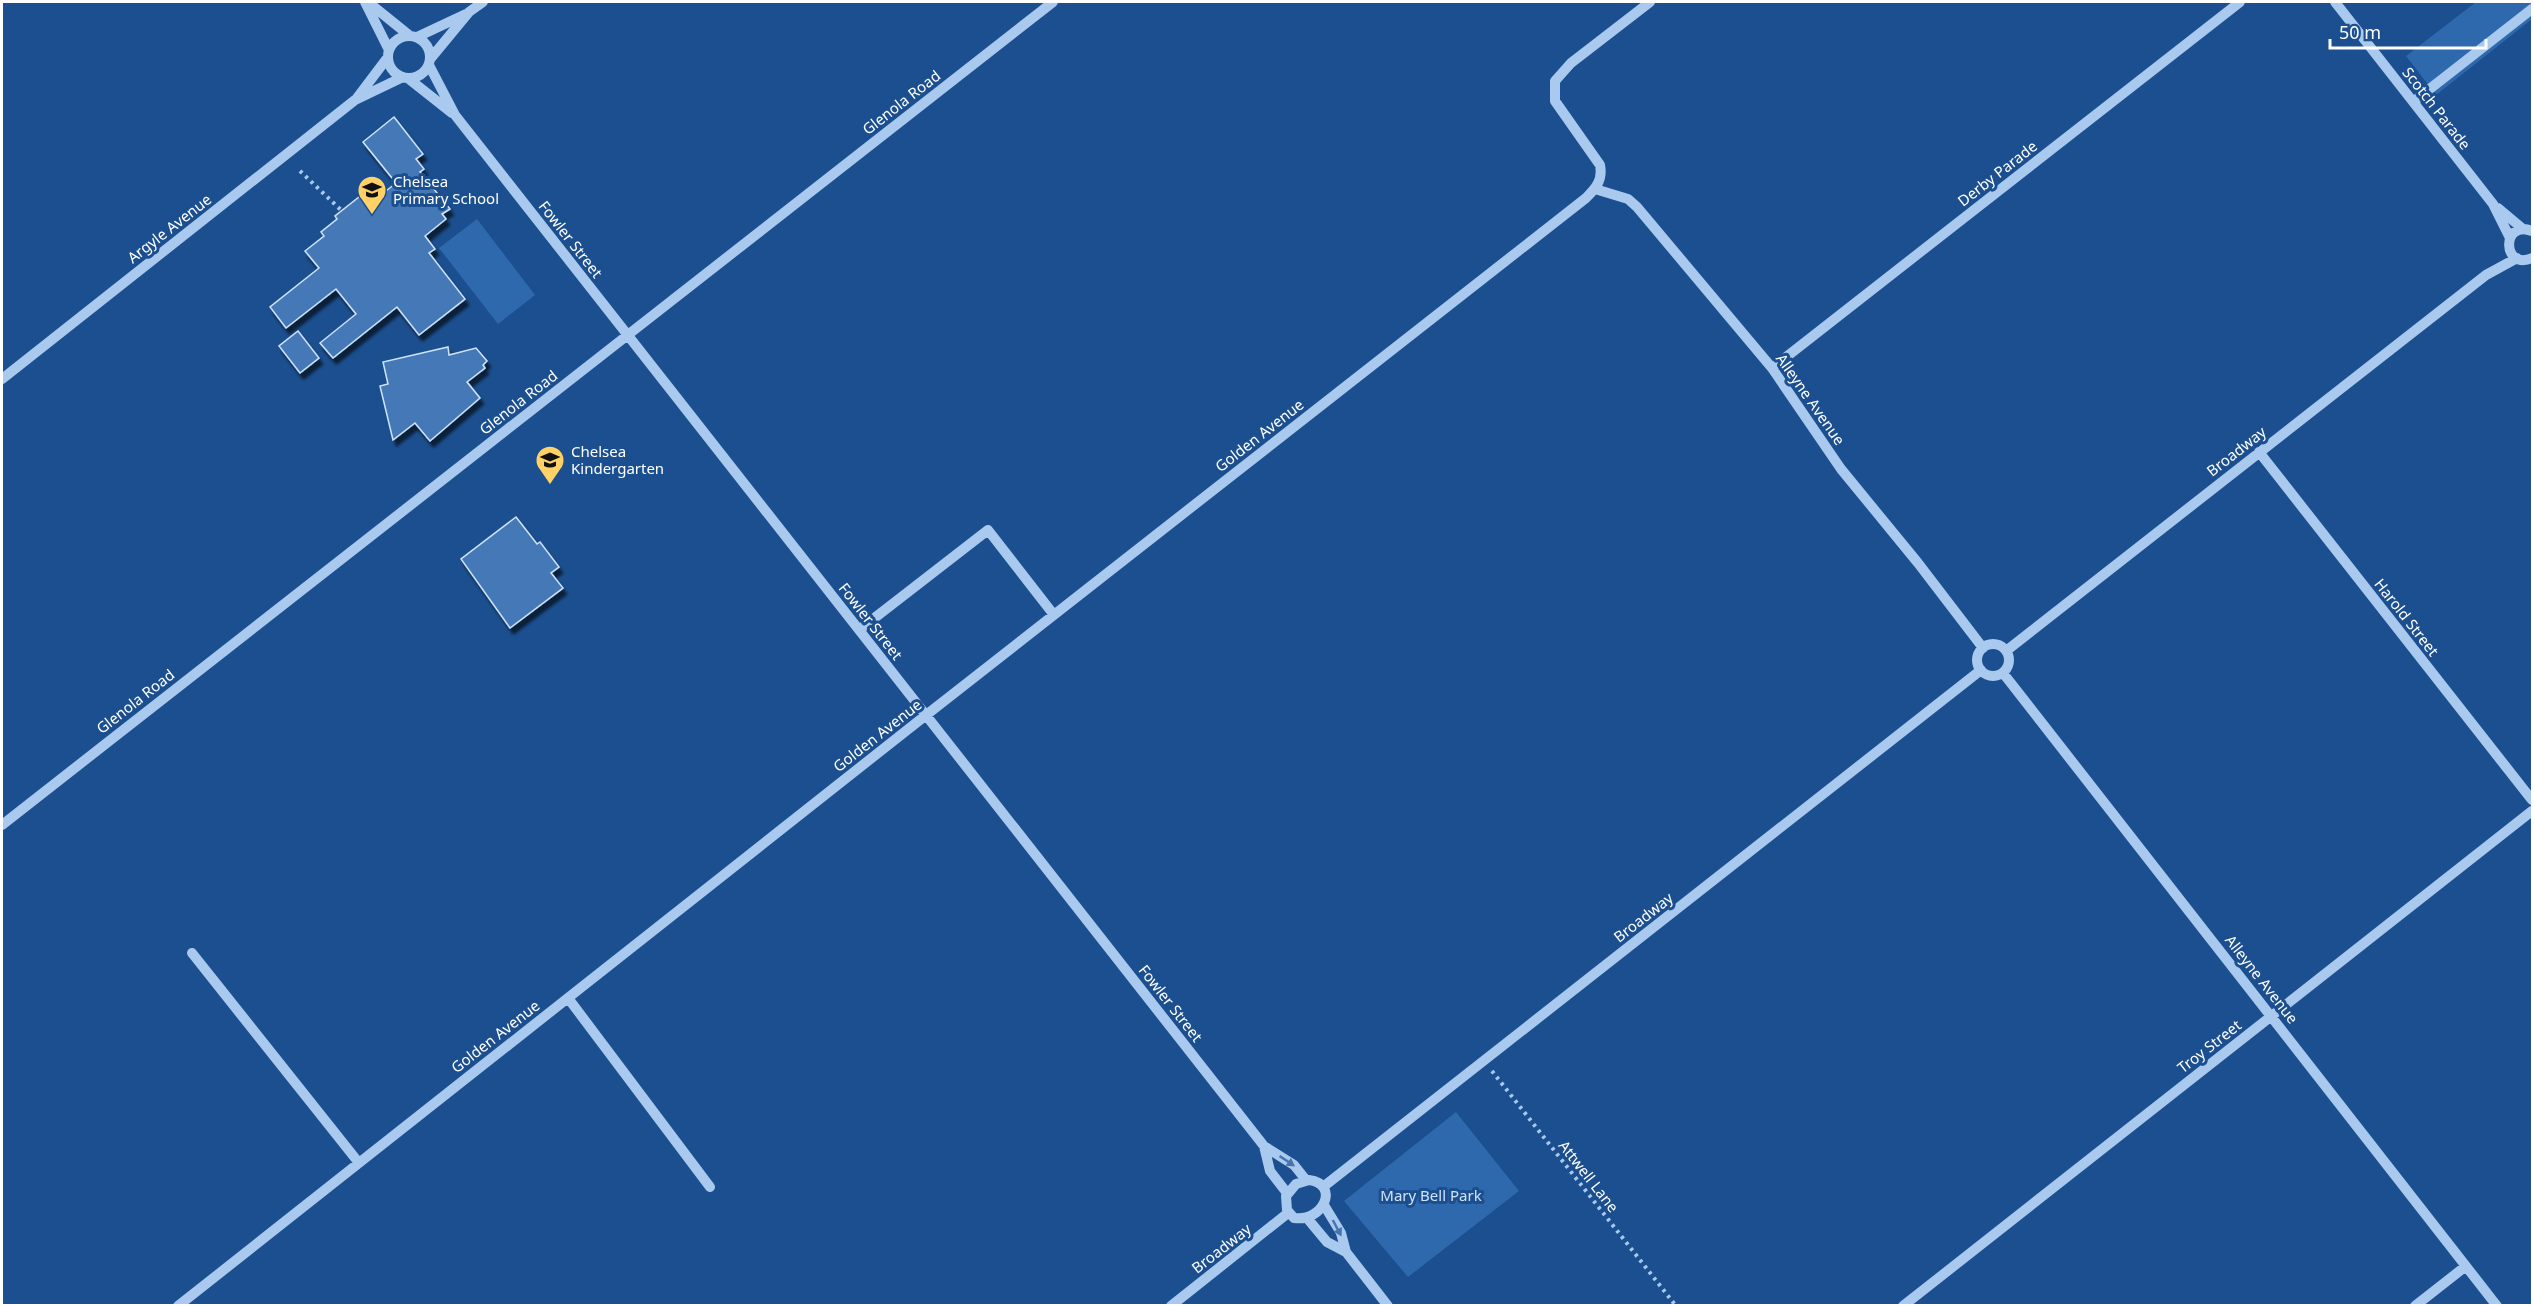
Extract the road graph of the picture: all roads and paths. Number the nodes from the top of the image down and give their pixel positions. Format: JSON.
{"nodes":[{"id":1,"x":366,"y":2,"type":"edge"},
{"id":2,"x":483,"y":2,"type":"edge"},
{"id":3,"x":1053,"y":2,"type":"edge"},
{"id":4,"x":1650,"y":2,"type":"edge"},
{"id":5,"x":2240,"y":2,"type":"edge"},
{"id":6,"x":2335,"y":2,"type":"edge"},
{"id":7,"x":2532,"y":9,"type":"edge"},
{"id":8,"x":469,"y":12,"type":"junction"},
{"id":9,"x":414,"y":36,"type":"junction"},
{"id":10,"x":388,"y":54,"type":"junction"},
{"id":11,"x":430,"y":62,"type":"junction"},
{"id":12,"x":406,"y":78,"type":"junction"},
{"id":13,"x":355,"y":100,"type":"junction"},
{"id":14,"x":2413,"y":102,"type":"junction"},
{"id":15,"x":455,"y":115,"type":"junction"},
{"id":16,"x":300,"y":171,"type":"dead end"},
{"id":17,"x":1595,"y":189,"type":"junction"},
{"id":18,"x":2493,"y":204,"type":"junction"},
{"id":19,"x":342,"y":211,"type":"dead end"},
{"id":20,"x":2530,"y":230,"type":"edge"},
{"id":21,"x":2510,"y":243,"type":"junction"},
{"id":22,"x":2527,"y":260,"type":"edge"},
{"id":23,"x":2486,"y":275,"type":"junction"},
{"id":24,"x":627,"y":335,"type":"junction"},
{"id":25,"x":1772,"y":368,"type":"junction"},
{"id":26,"x":2,"y":378,"type":"edge"},
{"id":27,"x":2259,"y":452,"type":"junction"},
{"id":28,"x":1054,"y":615,"type":"junction"},
{"id":29,"x":859,"y":630,"type":"junction"},
{"id":30,"x":1983,"y":648,"type":"junction"},
{"id":31,"x":2006,"y":651,"type":"junction"},
{"id":32,"x":1981,"y":670,"type":"junction"},
{"id":33,"x":2003,"y":673,"type":"junction"},
{"id":34,"x":926,"y":715,"type":"junction"},
{"id":35,"x":2532,"y":800,"type":"edge"},
{"id":36,"x":2532,"y":811,"type":"edge"},
{"id":37,"x":2,"y":825,"type":"edge"},
{"id":38,"x":192,"y":953,"type":"dead end"},
{"id":39,"x":568,"y":998,"type":"junction"},
{"id":40,"x":2272,"y":1016,"type":"junction"},
{"id":41,"x":1484,"y":1061,"type":"junction"},
{"id":42,"x":1264,"y":1146,"type":"junction"},
{"id":43,"x":359,"y":1163,"type":"junction"},
{"id":44,"x":1306,"y":1180,"type":"junction"},
{"id":45,"x":710,"y":1187,"type":"dead end"},
{"id":46,"x":1323,"y":1187,"type":"junction"},
{"id":47,"x":1287,"y":1192,"type":"junction"},
{"id":48,"x":1324,"y":1205,"type":"junction"},
{"id":49,"x":1288,"y":1214,"type":"junction"},
{"id":50,"x":1307,"y":1218,"type":"junction"},
{"id":51,"x":1346,"y":1252,"type":"junction"},
{"id":52,"x":2466,"y":1266,"type":"junction"},
{"id":53,"x":178,"y":1305,"type":"edge"},
{"id":54,"x":1171,"y":1305,"type":"edge"},
{"id":55,"x":1388,"y":1305,"type":"edge"},
{"id":56,"x":1676,"y":1305,"type":"edge"},
{"id":57,"x":1904,"y":1305,"type":"edge"},
{"id":58,"x":2415,"y":1305,"type":"edge"},
{"id":59,"x":2497,"y":1305,"type":"edge"}],
"edges":[{"from":1,"to":9,"type":"street"},
{"from":1,"to":10,"type":"street"},
{"from":2,"to":8,"type":"street"},
{"from":3,"to":24,"type":"street","name":"Glenola Road"},
{"from":4,"to":17,"type":"street"},
{"from":5,"to":25,"type":"street","name":"Derby Parade"},
{"from":6,"to":14,"type":"street","name":"Scotch Parade"},
{"from":7,"to":14,"type":"street"},
{"from":8,"to":9,"type":"street"},
{"from":8,"to":11,"type":"street"},
{"from":9,"to":10,"type":"street"},
{"from":9,"to":11,"type":"street"},
{"from":10,"to":12,"type":"street"},
{"from":10,"to":13,"type":"street","name":"Argyle Avenue"},
{"from":11,"to":12,"type":"street"},
{"from":11,"to":15,"type":"street","name":"Fowler Street"},
{"from":12,"to":13,"type":"street","name":"Argyle Avenue"},
{"from":12,"to":15,"type":"street","name":"Fowler Street"},
{"from":13,"to":26,"type":"street","name":"Argyle Avenue"},
{"from":14,"to":18,"type":"street","name":"Scotch Parade"},
{"from":15,"to":24,"type":"street","name":"Fowler Street"},
{"from":16,"to":19,"type":"path"},
{"from":17,"to":25,"type":"street","name":"Alleyne Avenue"},
{"from":17,"to":28,"type":"street","name":"Golden Avenue"},
{"from":18,"to":20,"type":"street","name":"Scotch Parade"},
{"from":18,"to":21,"type":"street","name":"Scotch Parade"},
{"from":20,"to":21,"type":"street","name":"Broadway"},
{"from":21,"to":22,"type":"street","name":"Scotch Parade"},
{"from":21,"to":23,"type":"street","name":"Broadway"},
{"from":22,"to":23,"type":"street","name":"Broadway"},
{"from":23,"to":27,"type":"street","name":"Broadway"},
{"from":24,"to":29,"type":"street","name":"Fowler Street"},
{"from":24,"to":37,"type":"street","name":"Glenola Road"},
{"from":25,"to":30,"type":"street","name":"Alleyne Avenue"},
{"from":27,"to":31,"type":"street","name":"Broadway"},
{"from":27,"to":35,"type":"street","name":"Harold Street"},
{"from":28,"to":29,"type":"street"},
{"from":28,"to":34,"type":"street","name":"Golden Avenue"},
{"from":29,"to":34,"type":"street","name":"Fowler Street"},
{"from":30,"to":31,"type":"street"},
{"from":30,"to":32,"type":"street"},
{"from":31,"to":33,"type":"street"},
{"from":32,"to":33,"type":"street"},
{"from":32,"to":41,"type":"street","name":"Broadway"},
{"from":33,"to":40,"type":"street","name":"Alleyne Avenue"},
{"from":34,"to":39,"type":"street","name":"Golden Avenue"},
{"from":34,"to":42,"type":"street","name":"Fowler Street"},
{"from":36,"to":40,"type":"street","name":"Troy Street"},
{"from":38,"to":43,"type":"street"},
{"from":39,"to":43,"type":"street","name":"Golden Avenue"},
{"from":39,"to":45,"type":"street"},
{"from":40,"to":52,"type":"street","name":"Alleyne Avenue"},
{"from":40,"to":57,"type":"street","name":"Troy Street"},
{"from":41,"to":46,"type":"street","name":"Broadway"},
{"from":41,"to":56,"type":"path","name":"Attwell Lane"},
{"from":42,"to":44,"type":"street","name":"Fowler Street","one_way":true},
{"from":42,"to":47,"type":"street","name":"Fowler Street"},
{"from":43,"to":53,"type":"street","name":"Golden Avenue"},
{"from":44,"to":46,"type":"street"},
{"from":44,"to":47,"type":"street"},
{"from":46,"to":48,"type":"street"},
{"from":47,"to":49,"type":"street"},
{"from":48,"to":50,"type":"street"},
{"from":48,"to":51,"type":"street","one_way":true},
{"from":49,"to":50,"type":"street"},
{"from":49,"to":54,"type":"street","name":"Broadway"},
{"from":50,"to":51,"type":"street"},
{"from":51,"to":55,"type":"street"},
{"from":52,"to":58,"type":"street"},
{"from":52,"to":59,"type":"street","name":"Alleyne Avenue"}]}
